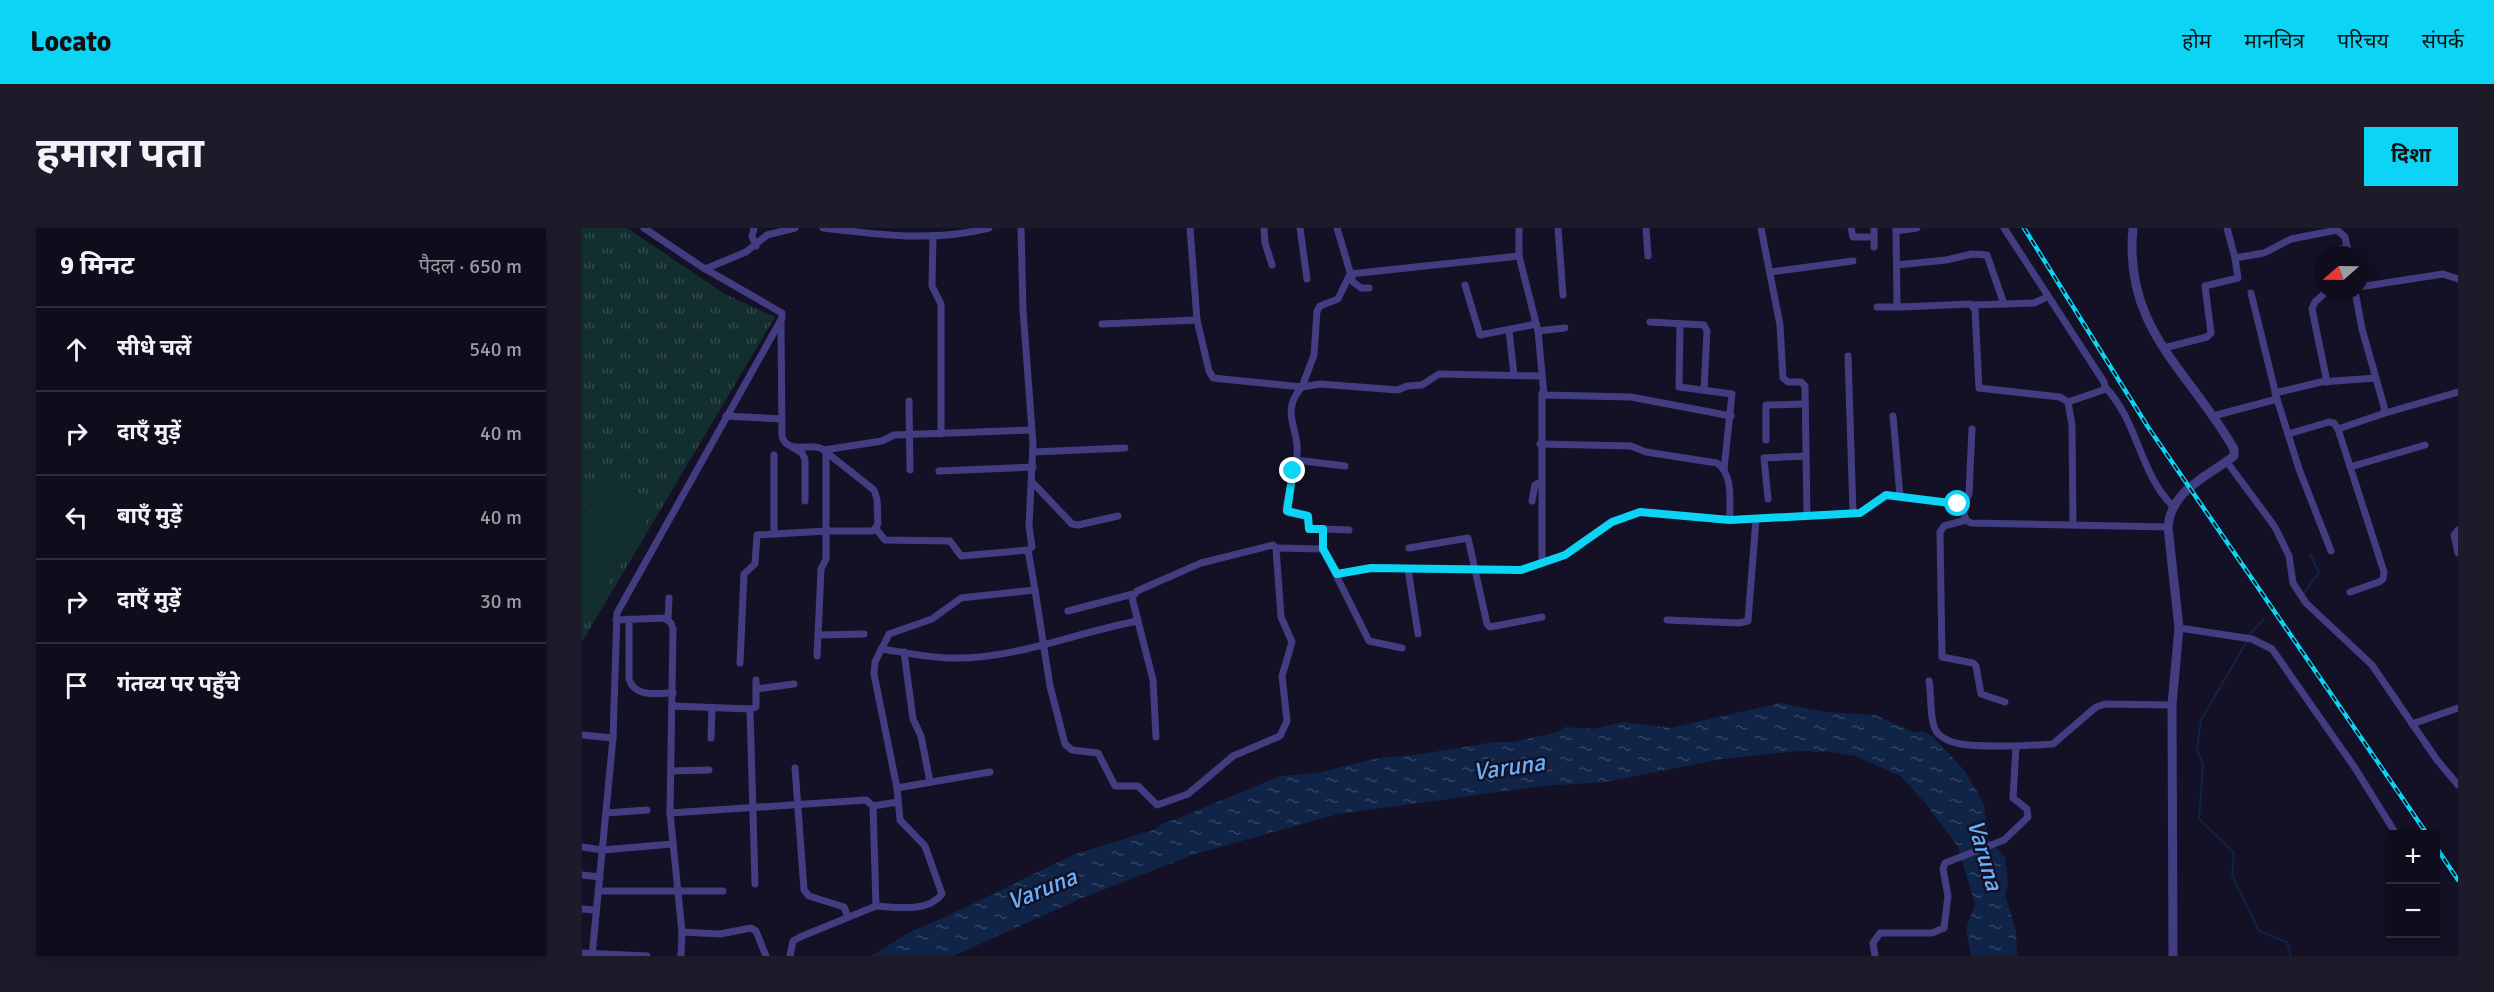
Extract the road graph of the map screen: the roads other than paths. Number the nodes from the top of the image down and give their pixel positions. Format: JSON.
{"nodes":[{"id":1,"x":644,"y":228,"type":"edge"},
{"id":2,"x":754,"y":228,"type":"edge"},
{"id":3,"x":795,"y":228,"type":"edge"},
{"id":4,"x":823,"y":228,"type":"edge"},
{"id":5,"x":990,"y":228,"type":"edge"},
{"id":6,"x":1021,"y":228,"type":"edge"},
{"id":7,"x":1190,"y":228,"type":"edge"},
{"id":8,"x":1264,"y":228,"type":"edge"},
{"id":9,"x":1300,"y":228,"type":"edge"},
{"id":10,"x":1337,"y":228,"type":"edge"},
{"id":11,"x":1519,"y":228,"type":"edge"},
{"id":12,"x":1558,"y":228,"type":"edge"},
{"id":13,"x":1646,"y":228,"type":"edge"},
{"id":14,"x":1761,"y":228,"type":"edge"},
{"id":15,"x":1851,"y":228,"type":"edge"},
{"id":16,"x":1874,"y":228,"type":"edge"},
{"id":17,"x":1917,"y":228,"type":"edge"},
{"id":18,"x":2004,"y":228,"type":"edge"},
{"id":19,"x":2133,"y":228,"type":"edge"},
{"id":20,"x":2227,"y":228,"type":"edge"},
{"id":21,"x":1896,"y":230,"type":"edge"},
{"id":22,"x":933,"y":236,"type":"junction"},
{"id":23,"x":1874,"y":237,"type":"junction"},
{"id":24,"x":756,"y":246,"type":"junction"},
{"id":25,"x":2347,"y":246,"type":"edge"},
{"id":26,"x":1874,"y":247,"type":"dead end"},
{"id":27,"x":1519,"y":256,"type":"junction"},
{"id":28,"x":1648,"y":256,"type":"dead end"},
{"id":29,"x":2235,"y":258,"type":"junction"},
{"id":30,"x":1853,"y":261,"type":"dead end"},
{"id":31,"x":1272,"y":265,"type":"dead end"},
{"id":32,"x":1897,"y":265,"type":"junction"},
{"id":33,"x":705,"y":269,"type":"junction"},
{"id":34,"x":1770,"y":272,"type":"junction"},
{"id":35,"x":1350,"y":274,"type":"junction"},
{"id":36,"x":1306,"y":279,"type":"dead end"},
{"id":37,"x":2458,"y":279,"type":"edge"},
{"id":38,"x":1465,"y":285,"type":"dead end"},
{"id":39,"x":2368,"y":286,"type":"edge"},
{"id":40,"x":1370,"y":288,"type":"dead end"},
{"id":41,"x":2251,"y":293,"type":"dead end"},
{"id":42,"x":1563,"y":295,"type":"dead end"},
{"id":43,"x":2047,"y":297,"type":"junction"},
{"id":44,"x":2317,"y":300,"type":"edge"},
{"id":45,"x":2357,"y":300,"type":"edge"},
{"id":46,"x":2004,"y":304,"type":"junction"},
{"id":47,"x":1973,"y":305,"type":"junction"},
{"id":48,"x":1877,"y":307,"type":"dead end"},
{"id":49,"x":1900,"y":307,"type":"junction"},
{"id":50,"x":1197,"y":320,"type":"junction"},
{"id":51,"x":781,"y":322,"type":"junction"},
{"id":52,"x":1650,"y":322,"type":"dead end"},
{"id":53,"x":1102,"y":324,"type":"dead end"},
{"id":54,"x":1680,"y":325,"type":"junction"},
{"id":55,"x":1537,"y":327,"type":"junction"},
{"id":56,"x":1565,"y":328,"type":"dead end"},
{"id":57,"x":1509,"y":330,"type":"junction"},
{"id":58,"x":2164,"y":348,"type":"junction"},
{"id":59,"x":1848,"y":356,"type":"dead end"},
{"id":60,"x":1514,"y":375,"type":"junction"},
{"id":61,"x":1541,"y":376,"type":"junction"},
{"id":62,"x":2376,"y":378,"type":"junction"},
{"id":63,"x":2327,"y":382,"type":"junction"},
{"id":64,"x":1302,"y":387,"type":"junction"},
{"id":65,"x":2105,"y":387,"type":"junction"},
{"id":66,"x":1704,"y":390,"type":"junction"},
{"id":67,"x":2458,"y":392,"type":"edge"},
{"id":68,"x":1542,"y":393,"type":"junction"},
{"id":69,"x":2276,"y":396,"type":"junction"},
{"id":70,"x":909,"y":401,"type":"dead end"},
{"id":71,"x":2068,"y":402,"type":"junction"},
{"id":72,"x":1805,"y":404,"type":"junction"},
{"id":73,"x":2382,"y":414,"type":"junction"},
{"id":74,"x":726,"y":416,"type":"junction"},
{"id":75,"x":1731,"y":416,"type":"junction"},
{"id":76,"x":1893,"y":416,"type":"dead end"},
{"id":77,"x":2213,"y":416,"type":"junction"},
{"id":78,"x":782,"y":419,"type":"junction"},
{"id":79,"x":1972,"y":429,"type":"dead end"},
{"id":80,"x":2338,"y":429,"type":"junction"},
{"id":81,"x":1031,"y":430,"type":"junction"},
{"id":82,"x":910,"y":434,"type":"junction"},
{"id":83,"x":941,"y":434,"type":"junction"},
{"id":84,"x":2288,"y":434,"type":"junction"},
{"id":85,"x":1766,"y":440,"type":"dead end"},
{"id":86,"x":1540,"y":444,"type":"junction"},
{"id":87,"x":2425,"y":445,"type":"dead end"},
{"id":88,"x":792,"y":447,"type":"junction"},
{"id":89,"x":1125,"y":448,"type":"dead end"},
{"id":90,"x":825,"y":451,"type":"junction"},
{"id":91,"x":1033,"y":452,"type":"junction"},
{"id":92,"x":774,"y":454,"type":"dead end"},
{"id":93,"x":1806,"y":456,"type":"junction"},
{"id":94,"x":1296,"y":460,"type":"junction"},
{"id":95,"x":2226,"y":462,"type":"junction"},
{"id":96,"x":1344,"y":466,"type":"dead end"},
{"id":97,"x":1033,"y":467,"type":"junction"},
{"id":98,"x":2350,"y":467,"type":"junction"},
{"id":99,"x":910,"y":470,"type":"dead end"},
{"id":100,"x":1724,"y":470,"type":"junction"},
{"id":101,"x":939,"y":471,"type":"dead end"},
{"id":102,"x":1541,"y":482,"type":"junction"},
{"id":103,"x":1033,"y":483,"type":"junction"},
{"id":104,"x":1900,"y":496,"type":"junction"},
{"id":105,"x":1768,"y":500,"type":"dead end"},
{"id":106,"x":805,"y":501,"type":"dead end"},
{"id":107,"x":1532,"y":501,"type":"dead end"},
{"id":108,"x":2172,"y":505,"type":"junction"},
{"id":109,"x":1962,"y":507,"type":"junction"},
{"id":110,"x":1853,"y":513,"type":"junction"},
{"id":111,"x":1118,"y":516,"type":"dead end"},
{"id":112,"x":1807,"y":516,"type":"junction"},
{"id":113,"x":1756,"y":519,"type":"junction"},
{"id":114,"x":1730,"y":520,"type":"junction"},
{"id":115,"x":1966,"y":520,"type":"junction"},
{"id":116,"x":2073,"y":525,"type":"junction"},
{"id":117,"x":2169,"y":527,"type":"junction"},
{"id":118,"x":1323,"y":529,"type":"junction"},
{"id":119,"x":876,"y":530,"type":"junction"},
{"id":120,"x":1349,"y":530,"type":"dead end"},
{"id":121,"x":2458,"y":530,"type":"edge"},
{"id":122,"x":826,"y":531,"type":"junction"},
{"id":123,"x":774,"y":534,"type":"junction"},
{"id":124,"x":1276,"y":548,"type":"junction"},
{"id":125,"x":1408,"y":548,"type":"dead end"},
{"id":126,"x":1323,"y":549,"type":"junction"},
{"id":127,"x":1028,"y":550,"type":"junction"},
{"id":128,"x":2331,"y":551,"type":"dead end"},
{"id":129,"x":2458,"y":553,"type":"edge"},
{"id":130,"x":1542,"y":563,"type":"junction"},
{"id":131,"x":1408,"y":569,"type":"junction"},
{"id":132,"x":1475,"y":570,"type":"junction"},
{"id":133,"x":1337,"y":574,"type":"junction"},
{"id":134,"x":1035,"y":590,"type":"junction"},
{"id":135,"x":2350,"y":592,"type":"dead end"},
{"id":136,"x":1133,"y":594,"type":"junction"},
{"id":137,"x":669,"y":598,"type":"dead end"},
{"id":138,"x":1068,"y":611,"type":"dead end"},
{"id":139,"x":1542,"y":617,"type":"dead end"},
{"id":140,"x":629,"y":619,"type":"junction"},
{"id":141,"x":616,"y":620,"type":"junction"},
{"id":142,"x":668,"y":620,"type":"junction"},
{"id":143,"x":1667,"y":620,"type":"dead end"},
{"id":144,"x":1138,"y":621,"type":"junction"},
{"id":145,"x":2179,"y":628,"type":"junction"},
{"id":146,"x":864,"y":634,"type":"dead end"},
{"id":147,"x":1418,"y":634,"type":"dead end"},
{"id":148,"x":818,"y":635,"type":"junction"},
{"id":149,"x":1043,"y":645,"type":"junction"},
{"id":150,"x":1402,"y":648,"type":"dead end"},
{"id":151,"x":881,"y":649,"type":"junction"},
{"id":152,"x":904,"y":652,"type":"junction"},
{"id":153,"x":817,"y":656,"type":"dead end"},
{"id":154,"x":740,"y":663,"type":"dead end"},
{"id":155,"x":756,"y":680,"type":"dead end"},
{"id":156,"x":1929,"y":681,"type":"dead end"},
{"id":157,"x":794,"y":684,"type":"dead end"},
{"id":158,"x":758,"y":689,"type":"junction"},
{"id":159,"x":673,"y":693,"type":"junction"},
{"id":160,"x":2005,"y":702,"type":"dead end"},
{"id":161,"x":2172,"y":705,"type":"junction"},
{"id":162,"x":673,"y":706,"type":"junction"},
{"id":163,"x":712,"y":708,"type":"junction"},
{"id":164,"x":2458,"y":708,"type":"edge"},
{"id":165,"x":750,"y":709,"type":"junction"},
{"id":166,"x":2412,"y":724,"type":"junction"},
{"id":167,"x":582,"y":735,"type":"edge"},
{"id":168,"x":1156,"y":737,"type":"dead end"},
{"id":169,"x":613,"y":738,"type":"junction"},
{"id":170,"x":711,"y":738,"type":"dead end"},
{"id":171,"x":2016,"y":746,"type":"junction"},
{"id":172,"x":795,"y":768,"type":"dead end"},
{"id":173,"x":710,"y":770,"type":"dead end"},
{"id":174,"x":671,"y":771,"type":"junction"},
{"id":175,"x":990,"y":772,"type":"dead end"},
{"id":176,"x":930,"y":782,"type":"junction"},
{"id":177,"x":2458,"y":785,"type":"edge"},
{"id":178,"x":897,"y":788,"type":"junction"},
{"id":179,"x":898,"y":802,"type":"junction"},
{"id":180,"x":873,"y":806,"type":"junction"},
{"id":181,"x":798,"y":807,"type":"junction"},
{"id":182,"x":753,"y":809,"type":"junction"},
{"id":183,"x":647,"y":810,"type":"dead end"},
{"id":184,"x":606,"y":813,"type":"junction"},
{"id":185,"x":670,"y":813,"type":"junction"},
{"id":186,"x":2394,"y":830,"type":"edge"},
{"id":187,"x":673,"y":844,"type":"junction"},
{"id":188,"x":582,"y":847,"type":"edge"},
{"id":189,"x":602,"y":850,"type":"junction"},
{"id":190,"x":582,"y":875,"type":"edge"},
{"id":191,"x":600,"y":877,"type":"junction"},
{"id":192,"x":755,"y":884,"type":"dead end"},
{"id":193,"x":598,"y":891,"type":"junction"},
{"id":194,"x":723,"y":891,"type":"dead end"},
{"id":195,"x":679,"y":892,"type":"junction"},
{"id":196,"x":876,"y":906,"type":"junction"},
{"id":197,"x":582,"y":909,"type":"edge"},
{"id":198,"x":596,"y":910,"type":"junction"},
{"id":199,"x":848,"y":917,"type":"junction"},
{"id":200,"x":682,"y":932,"type":"junction"},
{"id":201,"x":582,"y":953,"type":"edge"},
{"id":202,"x":592,"y":955,"type":"edge"},
{"id":203,"x":647,"y":956,"type":"edge"},
{"id":204,"x":681,"y":956,"type":"edge"},
{"id":205,"x":766,"y":956,"type":"edge"},
{"id":206,"x":790,"y":956,"type":"edge"},
{"id":207,"x":1875,"y":956,"type":"edge"},
{"id":208,"x":2173,"y":956,"type":"edge"}],
"edges":[{"from":1,"to":33,"type":"street"},
{"from":2,"to":24,"type":"street"},
{"from":3,"to":24,"type":"street"},
{"from":4,"to":22,"type":"street"},
{"from":5,"to":22,"type":"street"},
{"from":6,"to":81,"type":"street"},
{"from":7,"to":50,"type":"street"},
{"from":8,"to":31,"type":"street"},
{"from":9,"to":36,"type":"street"},
{"from":10,"to":35,"type":"street"},
{"from":11,"to":27,"type":"street"},
{"from":12,"to":42,"type":"street"},
{"from":13,"to":28,"type":"street"},
{"from":14,"to":34,"type":"street"},
{"from":15,"to":23,"type":"street"},
{"from":16,"to":23,"type":"street"},
{"from":17,"to":21,"type":"street"},
{"from":18,"to":43,"type":"street"},
{"from":19,"to":58,"type":"street"},
{"from":20,"to":29,"type":"street"},
{"from":21,"to":32,"type":"street"},
{"from":22,"to":83,"type":"street"},
{"from":23,"to":26,"type":"street"},
{"from":24,"to":33,"type":"street"},
{"from":25,"to":29,"type":"street"},
{"from":27,"to":35,"type":"street"},
{"from":27,"to":55,"type":"street"},
{"from":29,"to":58,"type":"street"},
{"from":30,"to":34,"type":"street"},
{"from":32,"to":46,"type":"street"},
{"from":32,"to":49,"type":"street"},
{"from":33,"to":51,"type":"street"},
{"from":34,"to":72,"type":"street"},
{"from":35,"to":40,"type":"street"},
{"from":35,"to":64,"type":"street"},
{"from":37,"to":39,"type":"street"},
{"from":38,"to":57,"type":"street"},
{"from":41,"to":69,"type":"street"},
{"from":43,"to":46,"type":"street"},
{"from":43,"to":65,"type":"street"},
{"from":44,"to":63,"type":"street"},
{"from":45,"to":62,"type":"street"},
{"from":46,"to":47,"type":"street"},
{"from":47,"to":49,"type":"street"},
{"from":47,"to":71,"type":"street"},
{"from":48,"to":49,"type":"street"},
{"from":50,"to":53,"type":"street"},
{"from":50,"to":64,"type":"street"},
{"from":51,"to":74,"type":"street"},
{"from":51,"to":78,"type":"street"},
{"from":52,"to":54,"type":"street"},
{"from":54,"to":66,"type":"street"},
{"from":54,"to":66,"type":"street"},
{"from":55,"to":56,"type":"street"},
{"from":55,"to":57,"type":"street"},
{"from":55,"to":61,"type":"street"},
{"from":57,"to":60,"type":"street"},
{"from":58,"to":77,"type":"street"},
{"from":59,"to":110,"type":"street"},
{"from":60,"to":61,"type":"street"},
{"from":60,"to":64,"type":"street"},
{"from":61,"to":68,"type":"street"},
{"from":62,"to":63,"type":"street"},
{"from":62,"to":73,"type":"street"},
{"from":63,"to":69,"type":"street"},
{"from":64,"to":94,"type":"street"},
{"from":65,"to":71,"type":"street"},
{"from":65,"to":108,"type":"street"},
{"from":66,"to":75,"type":"street"},
{"from":67,"to":73,"type":"street"},
{"from":68,"to":75,"type":"street"},
{"from":68,"to":86,"type":"street"},
{"from":69,"to":77,"type":"street"},
{"from":69,"to":84,"type":"street"},
{"from":70,"to":82,"type":"street"},
{"from":71,"to":116,"type":"street"},
{"from":72,"to":85,"type":"street"},
{"from":72,"to":93,"type":"street"},
{"from":73,"to":80,"type":"street"},
{"from":74,"to":78,"type":"street"},
{"from":74,"to":141,"type":"street"},
{"from":75,"to":100,"type":"street"},
{"from":76,"to":104,"type":"street"},
{"from":77,"to":95,"type":"street"},
{"from":78,"to":88,"type":"street"},
{"from":79,"to":109,"type":"street"},
{"from":80,"to":84,"type":"street"},
{"from":80,"to":98,"type":"street"},
{"from":81,"to":83,"type":"street"},
{"from":81,"to":91,"type":"street"},
{"from":82,"to":83,"type":"street"},
{"from":82,"to":90,"type":"street"},
{"from":82,"to":99,"type":"street"},
{"from":84,"to":128,"type":"street"},
{"from":86,"to":100,"type":"street"},
{"from":86,"to":102,"type":"street"},
{"from":87,"to":98,"type":"street"},
{"from":88,"to":90,"type":"street"},
{"from":88,"to":106,"type":"street"},
{"from":89,"to":91,"type":"street"},
{"from":90,"to":119,"type":"street"},
{"from":90,"to":122,"type":"street"},
{"from":91,"to":97,"type":"street"},
{"from":92,"to":123,"type":"street"},
{"from":93,"to":105,"type":"street"},
{"from":93,"to":112,"type":"street"},
{"from":94,"to":96,"type":"street"},
{"from":94,"to":118,"type":"street"},
{"from":95,"to":108,"type":"street"},
{"from":95,"to":166,"type":"street"},
{"from":97,"to":101,"type":"street"},
{"from":97,"to":103,"type":"street"},
{"from":98,"to":135,"type":"street"},
{"from":100,"to":114,"type":"street"},
{"from":102,"to":107,"type":"street"},
{"from":102,"to":130,"type":"street"},
{"from":103,"to":111,"type":"street"},
{"from":103,"to":127,"type":"street"},
{"from":104,"to":109,"type":"street"},
{"from":104,"to":110,"type":"street"},
{"from":108,"to":117,"type":"street"},
{"from":109,"to":115,"type":"street"},
{"from":110,"to":112,"type":"street"},
{"from":112,"to":113,"type":"street"},
{"from":113,"to":114,"type":"street"},
{"from":113,"to":143,"type":"street"},
{"from":114,"to":130,"type":"street"},
{"from":115,"to":116,"type":"street"},
{"from":115,"to":160,"type":"street"},
{"from":116,"to":117,"type":"street"},
{"from":117,"to":145,"type":"street"},
{"from":118,"to":120,"type":"street"},
{"from":118,"to":126,"type":"street"},
{"from":119,"to":122,"type":"street"},
{"from":119,"to":127,"type":"street"},
{"from":121,"to":129,"type":"street"},
{"from":122,"to":123,"type":"street"},
{"from":122,"to":148,"type":"street"},
{"from":123,"to":154,"type":"street"},
{"from":124,"to":126,"type":"street"},
{"from":124,"to":136,"type":"street"},
{"from":124,"to":149,"type":"street"},
{"from":125,"to":132,"type":"street"},
{"from":126,"to":133,"type":"street"},
{"from":127,"to":134,"type":"street"},
{"from":130,"to":132,"type":"street"},
{"from":131,"to":132,"type":"street"},
{"from":131,"to":133,"type":"street"},
{"from":131,"to":147,"type":"street"},
{"from":132,"to":139,"type":"street"},
{"from":133,"to":150,"type":"street"},
{"from":134,"to":149,"type":"street"},
{"from":134,"to":151,"type":"street"},
{"from":136,"to":138,"type":"street"},
{"from":136,"to":144,"type":"street"},
{"from":137,"to":142,"type":"street"},
{"from":140,"to":141,"type":"street"},
{"from":140,"to":142,"type":"street"},
{"from":140,"to":159,"type":"street"},
{"from":141,"to":169,"type":"street"},
{"from":142,"to":159,"type":"street"},
{"from":144,"to":149,"type":"street"},
{"from":144,"to":168,"type":"street"},
{"from":145,"to":161,"type":"street"},
{"from":145,"to":186,"type":"street"},
{"from":146,"to":148,"type":"street"},
{"from":148,"to":153,"type":"street"},
{"from":149,"to":152,"type":"street"},
{"from":151,"to":152,"type":"street"},
{"from":151,"to":178,"type":"street"},
{"from":152,"to":176,"type":"street"},
{"from":155,"to":158,"type":"street"},
{"from":156,"to":171,"type":"street"},
{"from":157,"to":158,"type":"street"},
{"from":158,"to":165,"type":"street"},
{"from":159,"to":162,"type":"street"},
{"from":161,"to":171,"type":"street"},
{"from":161,"to":208,"type":"street"},
{"from":162,"to":163,"type":"street"},
{"from":162,"to":174,"type":"street"},
{"from":163,"to":165,"type":"street"},
{"from":163,"to":170,"type":"street"},
{"from":164,"to":166,"type":"street"},
{"from":165,"to":182,"type":"street"},
{"from":166,"to":177,"type":"street"},
{"from":167,"to":169,"type":"street"},
{"from":169,"to":184,"type":"street"},
{"from":171,"to":207,"type":"street"},
{"from":172,"to":181,"type":"street"},
{"from":173,"to":174,"type":"street"},
{"from":174,"to":185,"type":"street"},
{"from":175,"to":176,"type":"street"},
{"from":176,"to":178,"type":"street"},
{"from":178,"to":179,"type":"street"},
{"from":179,"to":180,"type":"street"},
{"from":179,"to":196,"type":"street"},
{"from":180,"to":181,"type":"street"},
{"from":180,"to":196,"type":"street"},
{"from":181,"to":182,"type":"street"},
{"from":181,"to":199,"type":"street"},
{"from":182,"to":185,"type":"street"},
{"from":182,"to":192,"type":"street"},
{"from":183,"to":184,"type":"street"},
{"from":184,"to":189,"type":"street"},
{"from":185,"to":187,"type":"street"},
{"from":187,"to":189,"type":"street"},
{"from":187,"to":195,"type":"street"},
{"from":188,"to":189,"type":"street"},
{"from":189,"to":191,"type":"street"},
{"from":190,"to":191,"type":"street"},
{"from":191,"to":193,"type":"street"},
{"from":193,"to":195,"type":"street"},
{"from":193,"to":198,"type":"street"},
{"from":194,"to":195,"type":"street"},
{"from":195,"to":200,"type":"street"},
{"from":196,"to":199,"type":"street"},
{"from":197,"to":198,"type":"street"},
{"from":198,"to":202,"type":"street"},
{"from":199,"to":206,"type":"street"},
{"from":200,"to":204,"type":"street"},
{"from":200,"to":205,"type":"street"},
{"from":201,"to":202,"type":"street"},
{"from":202,"to":203,"type":"street"}]}
